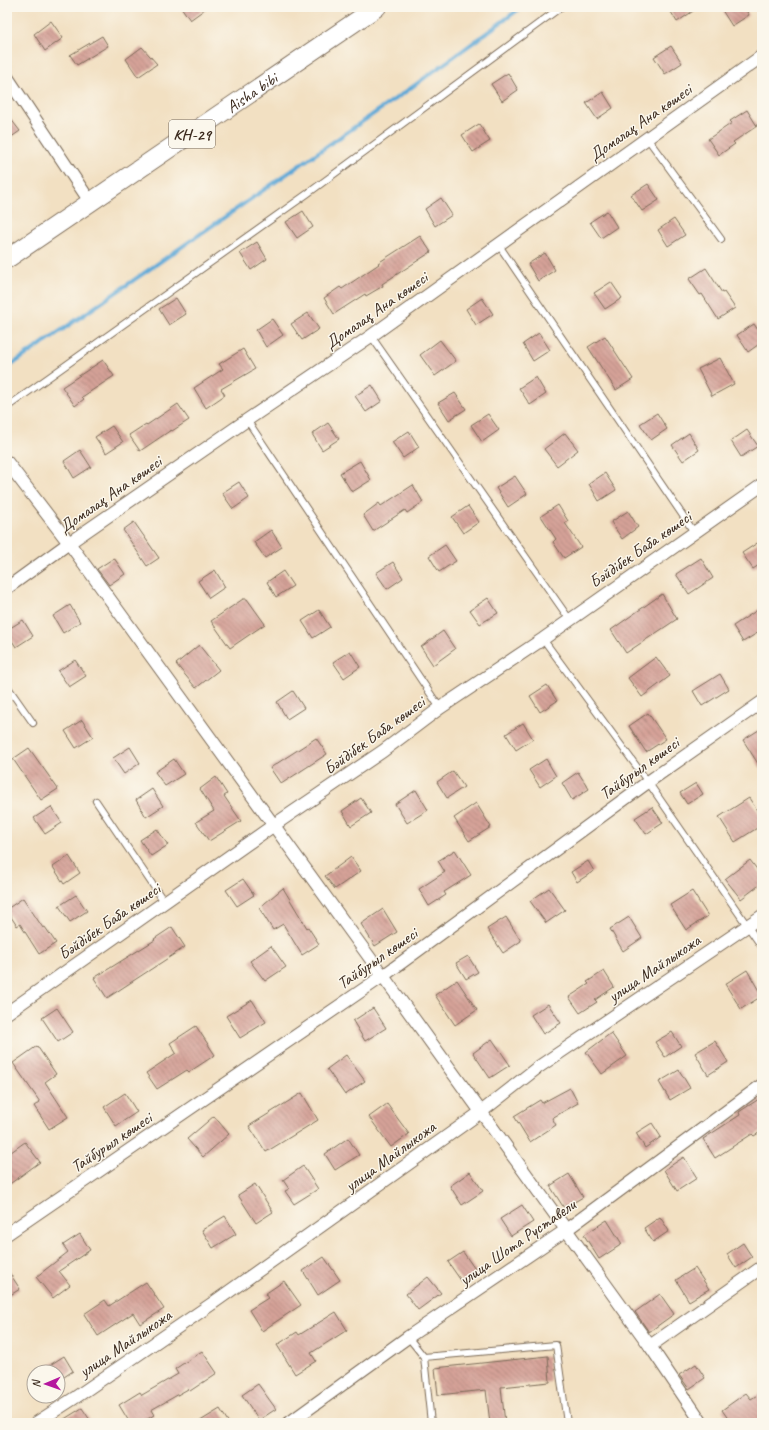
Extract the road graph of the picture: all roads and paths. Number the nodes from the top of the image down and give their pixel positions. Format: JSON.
{"nodes":[{"id":1,"x":377,"y":7,"type":"edge"},
{"id":2,"x":561,"y":7,"type":"edge"},
{"id":3,"x":762,"y":56,"type":"edge"},
{"id":4,"x":7,"y":77,"type":"edge"},
{"id":5,"x":647,"y":138,"type":"junction"},
{"id":6,"x":91,"y":203,"type":"junction"},
{"id":7,"x":722,"y":239,"type":"dead end"},
{"id":8,"x":498,"y":244,"type":"junction"},
{"id":9,"x":7,"y":259,"type":"edge"},
{"id":10,"x":371,"y":336,"type":"junction"},
{"id":11,"x":7,"y":407,"type":"edge"},
{"id":12,"x":247,"y":420,"type":"junction"},
{"id":13,"x":7,"y":462,"type":"edge"},
{"id":14,"x":762,"y":484,"type":"edge"},
{"id":15,"x":694,"y":532,"type":"junction"},
{"id":16,"x":69,"y":543,"type":"junction"},
{"id":17,"x":7,"y":588,"type":"edge"},
{"id":18,"x":570,"y":620,"type":"junction"},
{"id":19,"x":543,"y":639,"type":"junction"},
{"id":20,"x":7,"y":686,"type":"edge"},
{"id":21,"x":762,"y":702,"type":"edge"},
{"id":22,"x":440,"y":708,"type":"junction"},
{"id":23,"x":33,"y":723,"type":"dead end"},
{"id":24,"x":648,"y":782,"type":"junction"},
{"id":25,"x":96,"y":801,"type":"dead end"},
{"id":26,"x":274,"y":825,"type":"junction"},
{"id":27,"x":165,"y":903,"type":"junction"},
{"id":28,"x":762,"y":916,"type":"edge"},
{"id":29,"x":748,"y":926,"type":"junction"},
{"id":30,"x":762,"y":947,"type":"edge"},
{"id":31,"x":383,"y":976,"type":"junction"},
{"id":32,"x":7,"y":1013,"type":"edge"},
{"id":33,"x":762,"y":1085,"type":"edge"},
{"id":34,"x":481,"y":1112,"type":"junction"},
{"id":35,"x":566,"y":1230,"type":"junction"},
{"id":36,"x":7,"y":1234,"type":"edge"},
{"id":37,"x":762,"y":1268,"type":"edge"},
{"id":38,"x":408,"y":1337,"type":"junction"},
{"id":39,"x":650,"y":1346,"type":"junction"},
{"id":40,"x":424,"y":1357,"type":"junction"},
{"id":41,"x":36,"y":1423,"type":"edge"},
{"id":42,"x":289,"y":1423,"type":"edge"},
{"id":43,"x":431,"y":1423,"type":"edge"},
{"id":44,"x":567,"y":1423,"type":"edge"},
{"id":45,"x":702,"y":1423,"type":"edge"}],
"edges":[{"from":1,"to":6,"type":"main road","name":"Aisha bibi","number":"КН-29"},
{"from":2,"to":11,"type":"lane"},
{"from":3,"to":5,"type":"street","name":"Домалақ Ана көшесі"},
{"from":4,"to":6,"type":"street"},
{"from":5,"to":7,"type":"lane"},
{"from":5,"to":8,"type":"street","name":"Домалақ Ана көшесі"},
{"from":6,"to":9,"type":"main road","name":"Aisha bibi","number":"КН-29"},
{"from":8,"to":10,"type":"street","name":"Домалақ Ана көшесі"},
{"from":8,"to":15,"type":"lane"},
{"from":10,"to":12,"type":"street","name":"Домалақ Ана көшесі"},
{"from":10,"to":18,"type":"lane"},
{"from":12,"to":16,"type":"street","name":"Домалақ Ана көшесі"},
{"from":12,"to":22,"type":"lane"},
{"from":13,"to":16,"type":"street"},
{"from":14,"to":15,"type":"street","name":"Бәйдібек Баба көшесі"},
{"from":15,"to":18,"type":"street","name":"Бәйдібек Баба көшесі"},
{"from":16,"to":17,"type":"street","name":"Домалақ Ана көшесі"},
{"from":16,"to":26,"type":"street"},
{"from":18,"to":19,"type":"street","name":"Бәйдібек Баба көшесі"},
{"from":19,"to":22,"type":"street","name":"Бәйдібек Баба көшесі"},
{"from":19,"to":24,"type":"lane"},
{"from":20,"to":23,"type":"lane"},
{"from":21,"to":24,"type":"street","name":"Тайбурыл көшесі"},
{"from":22,"to":26,"type":"street","name":"Бәйдібек Баба көшесі"},
{"from":24,"to":29,"type":"lane"},
{"from":24,"to":31,"type":"street","name":"Тайбурыл көшесі"},
{"from":25,"to":27,"type":"lane"},
{"from":26,"to":27,"type":"street","name":"Бәйдібек Баба көшесі"},
{"from":26,"to":31,"type":"street"},
{"from":27,"to":32,"type":"street","name":"Бәйдібек Баба көшесі"},
{"from":28,"to":29,"type":"street","name":"улица Майлыкожа"},
{"from":29,"to":30,"type":"lane"},
{"from":29,"to":34,"type":"street","name":"улица Майлыкожа"},
{"from":31,"to":34,"type":"street"},
{"from":31,"to":36,"type":"street","name":"Тайбурыл көшесі"},
{"from":33,"to":35,"type":"street","name":"улица Шота Руставели"},
{"from":34,"to":35,"type":"street"},
{"from":34,"to":41,"type":"street","name":"улица Майлыкожа"},
{"from":35,"to":38,"type":"street","name":"улица Шота Руставели"},
{"from":35,"to":39,"type":"street"},
{"from":37,"to":39,"type":"street"},
{"from":38,"to":40,"type":"lane"},
{"from":38,"to":42,"type":"street","name":"улица Шота Руставели"},
{"from":39,"to":45,"type":"street"},
{"from":40,"to":43,"type":"lane"},
{"from":40,"to":44,"type":"lane"}]}
